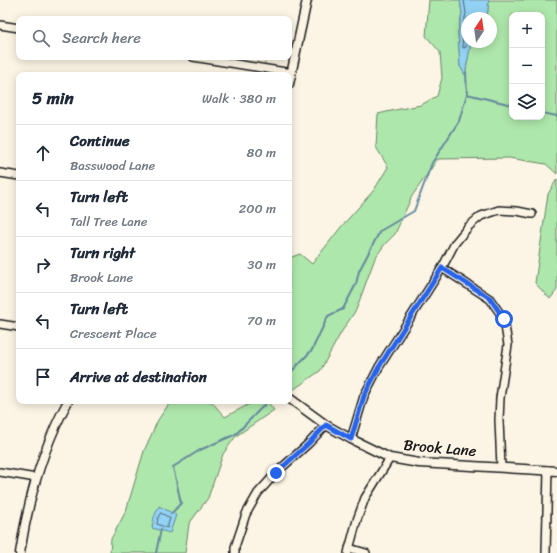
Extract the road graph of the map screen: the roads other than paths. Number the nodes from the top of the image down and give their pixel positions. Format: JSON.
{"nodes":[{"id":1,"x":307,"y":0,"type":"edge"},
{"id":2,"x":0,"y":25,"type":"edge"},
{"id":3,"x":16,"y":28,"type":"edge"},
{"id":4,"x":212,"y":60,"type":"edge"},
{"id":5,"x":286,"y":72,"type":"edge"},
{"id":6,"x":292,"y":73,"type":"edge"},
{"id":7,"x":0,"y":173,"type":"edge"},
{"id":8,"x":16,"y":176,"type":"edge"},
{"id":9,"x":532,"y":214,"type":"dead end"},
{"id":10,"x":442,"y":268,"type":"junction"},
{"id":11,"x":0,"y":324,"type":"edge"},
{"id":12,"x":16,"y":327,"type":"edge"},
{"id":13,"x":292,"y":400,"type":"edge"},
{"id":14,"x":66,"y":404,"type":"edge"},
{"id":15,"x":326,"y":425,"type":"junction"},
{"id":16,"x":351,"y":439,"type":"junction"},
{"id":17,"x":390,"y":458,"type":"junction"},
{"id":18,"x":501,"y":467,"type":"junction"},
{"id":19,"x":548,"y":470,"type":"junction"},
{"id":20,"x":557,"y":471,"type":"edge"},
{"id":21,"x":0,"y":472,"type":"edge"},
{"id":22,"x":36,"y":478,"type":"junction"},
{"id":23,"x":348,"y":550,"type":"edge"},
{"id":24,"x":20,"y":553,"type":"edge"},
{"id":25,"x":235,"y":553,"type":"edge"},
{"id":26,"x":366,"y":553,"type":"edge"},
{"id":27,"x":546,"y":553,"type":"edge"}],
"edges":[{"from":1,"to":6,"type":"street"},
{"from":2,"to":3,"type":"street"},
{"from":4,"to":5,"type":"street"},
{"from":7,"to":8,"type":"street"},
{"from":9,"to":10,"type":"street"},
{"from":10,"to":16,"type":"street"},
{"from":10,"to":18,"type":"street"},
{"from":11,"to":12,"type":"street"},
{"from":13,"to":15,"type":"street","name":"Brook Lane"},
{"from":14,"to":22,"type":"street"},
{"from":15,"to":16,"type":"street","name":"Brook Lane"},
{"from":15,"to":25,"type":"street"},
{"from":16,"to":17,"type":"street","name":"Brook Lane"},
{"from":17,"to":18,"type":"street","name":"Brook Lane"},
{"from":17,"to":23,"type":"street"},
{"from":18,"to":19,"type":"street","name":"Brook Lane"},
{"from":19,"to":20,"type":"street","name":"Brook Lane"},
{"from":19,"to":27,"type":"street"},
{"from":21,"to":22,"type":"street"},
{"from":22,"to":24,"type":"street"},
{"from":23,"to":26,"type":"street"}]}
